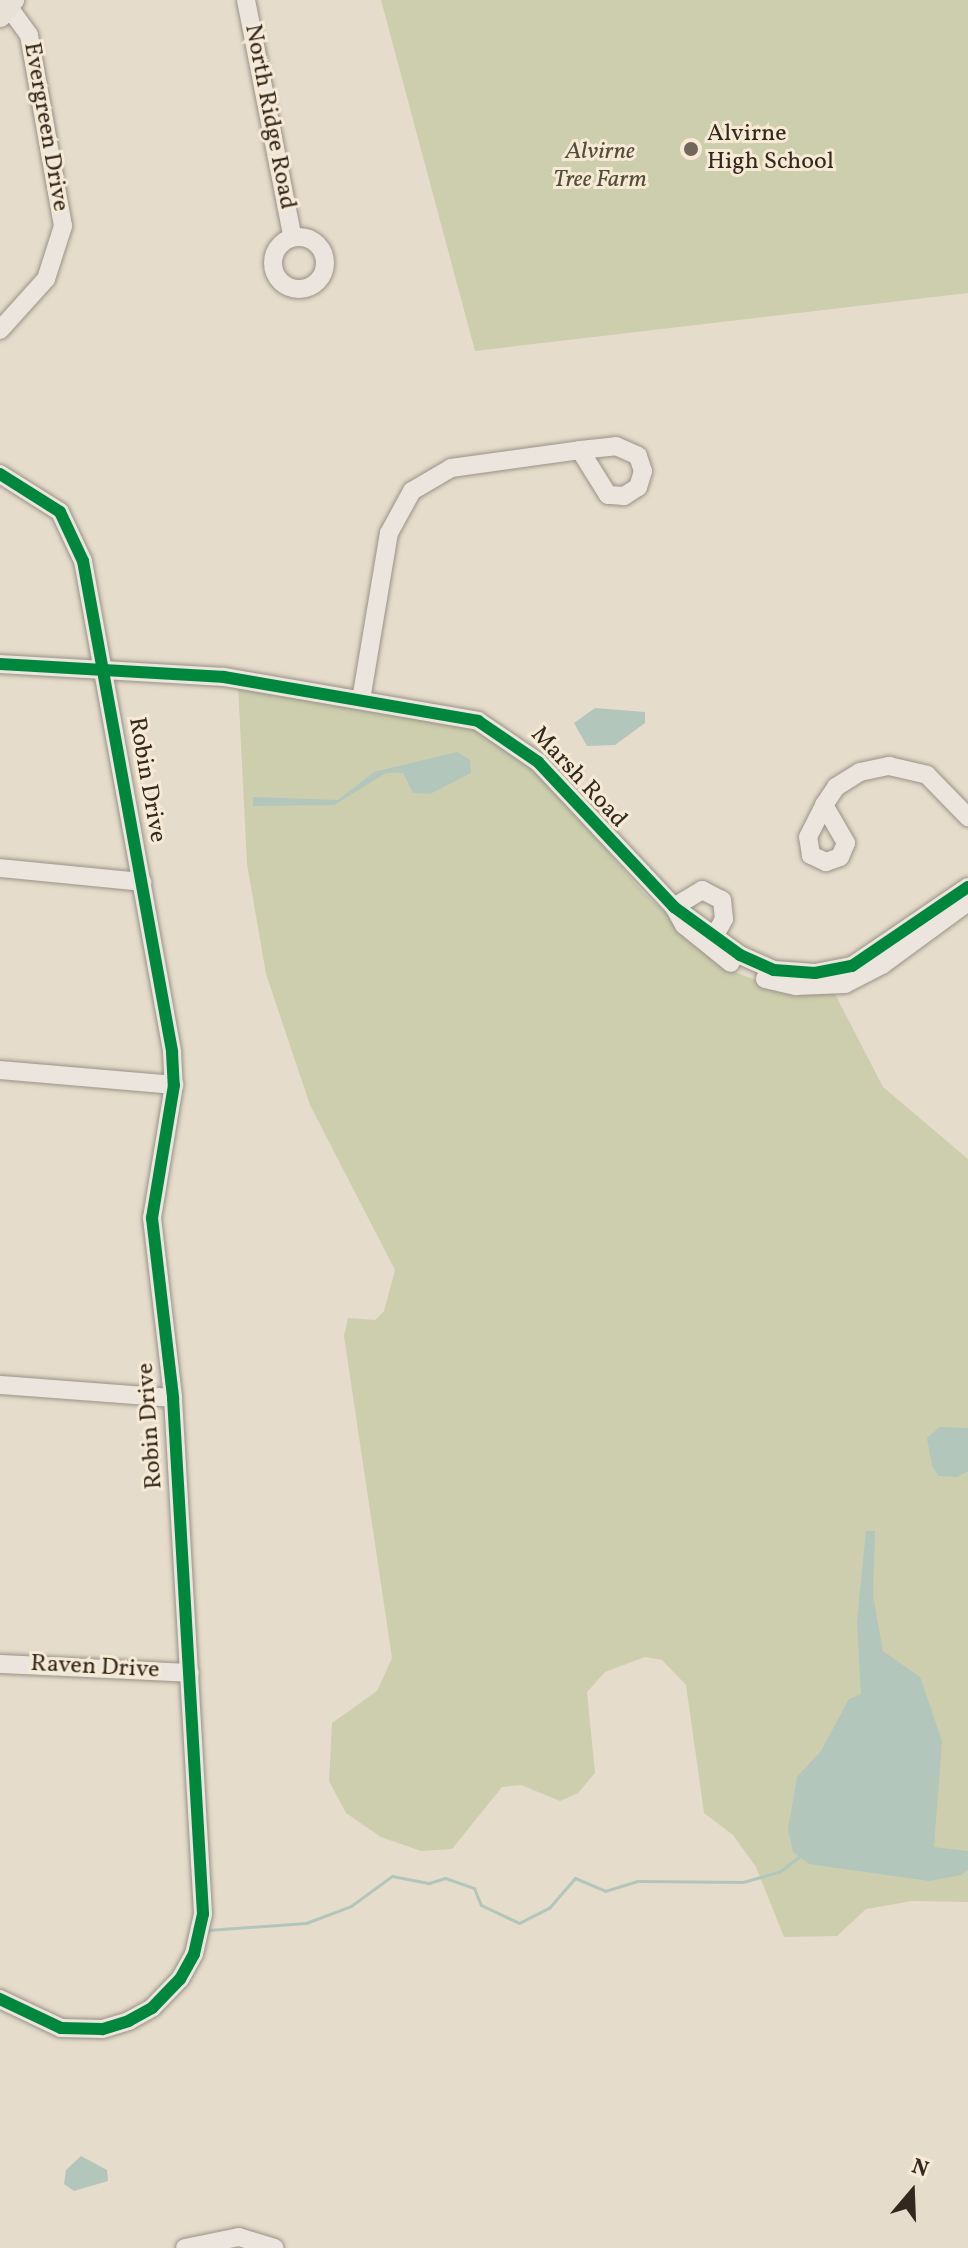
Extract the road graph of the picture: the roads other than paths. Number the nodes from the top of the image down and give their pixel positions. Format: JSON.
{"nodes":[{"id":1,"x":246,"y":0,"type":"edge"},
{"id":2,"x":7,"y":7,"type":"edge"},
{"id":3,"x":292,"y":235,"type":"dead end"},
{"id":4,"x":0,"y":330,"type":"edge"},
{"id":5,"x":580,"y":450,"type":"dead end"},
{"id":6,"x":0,"y":474,"type":"edge"},
{"id":7,"x":0,"y":664,"type":"edge"},
{"id":8,"x":104,"y":669,"type":"junction"},
{"id":9,"x":361,"y":700,"type":"junction"},
{"id":10,"x":824,"y":805,"type":"dead end"},
{"id":11,"x":968,"y":817,"type":"edge"},
{"id":12,"x":0,"y":868,"type":"edge"},
{"id":13,"x":142,"y":882,"type":"junction"},
{"id":14,"x":968,"y":887,"type":"edge"},
{"id":15,"x":968,"y":902,"type":"edge"},
{"id":16,"x":674,"y":907,"type":"junction"},
{"id":17,"x":713,"y":942,"type":"junction"},
{"id":18,"x":0,"y":1070,"type":"edge"},
{"id":19,"x":174,"y":1085,"type":"junction"},
{"id":20,"x":0,"y":1385,"type":"edge"},
{"id":21,"x":173,"y":1398,"type":"junction"},
{"id":22,"x":0,"y":1664,"type":"edge"},
{"id":23,"x":190,"y":1673,"type":"junction"},
{"id":24,"x":0,"y":1999,"type":"edge"},
{"id":25,"x":185,"y":2248,"type":"edge"},
{"id":26,"x":274,"y":2248,"type":"edge"}],
"edges":[{"from":1,"to":3,"type":"street","name":"North Ridge Road"},
{"from":2,"to":4,"type":"street","name":"Evergreen Drive"},
{"from":5,"to":9,"type":"street"},
{"from":6,"to":8,"type":"street"},
{"from":7,"to":8,"type":"street","name":"Marsh Road"},
{"from":8,"to":9,"type":"street","name":"Marsh Road"},
{"from":8,"to":13,"type":"street","name":"Robin Drive"},
{"from":9,"to":16,"type":"street","name":"Marsh Road"},
{"from":10,"to":11,"type":"street"},
{"from":12,"to":13,"type":"street"},
{"from":13,"to":19,"type":"street","name":"Robin Drive"},
{"from":14,"to":17,"type":"street","name":"Marsh Road"},
{"from":15,"to":17,"type":"street","name":"Marsh Road"},
{"from":16,"to":17,"type":"street","name":"Marsh Road"},
{"from":16,"to":17,"type":"street"},
{"from":18,"to":19,"type":"street"},
{"from":19,"to":21,"type":"street","name":"Robin Drive"},
{"from":20,"to":21,"type":"street"},
{"from":21,"to":23,"type":"street","name":"Robin Drive"},
{"from":22,"to":23,"type":"street","name":"Raven Drive"},
{"from":23,"to":24,"type":"street","name":"Robin Drive"},
{"from":25,"to":26,"type":"street"}]}
